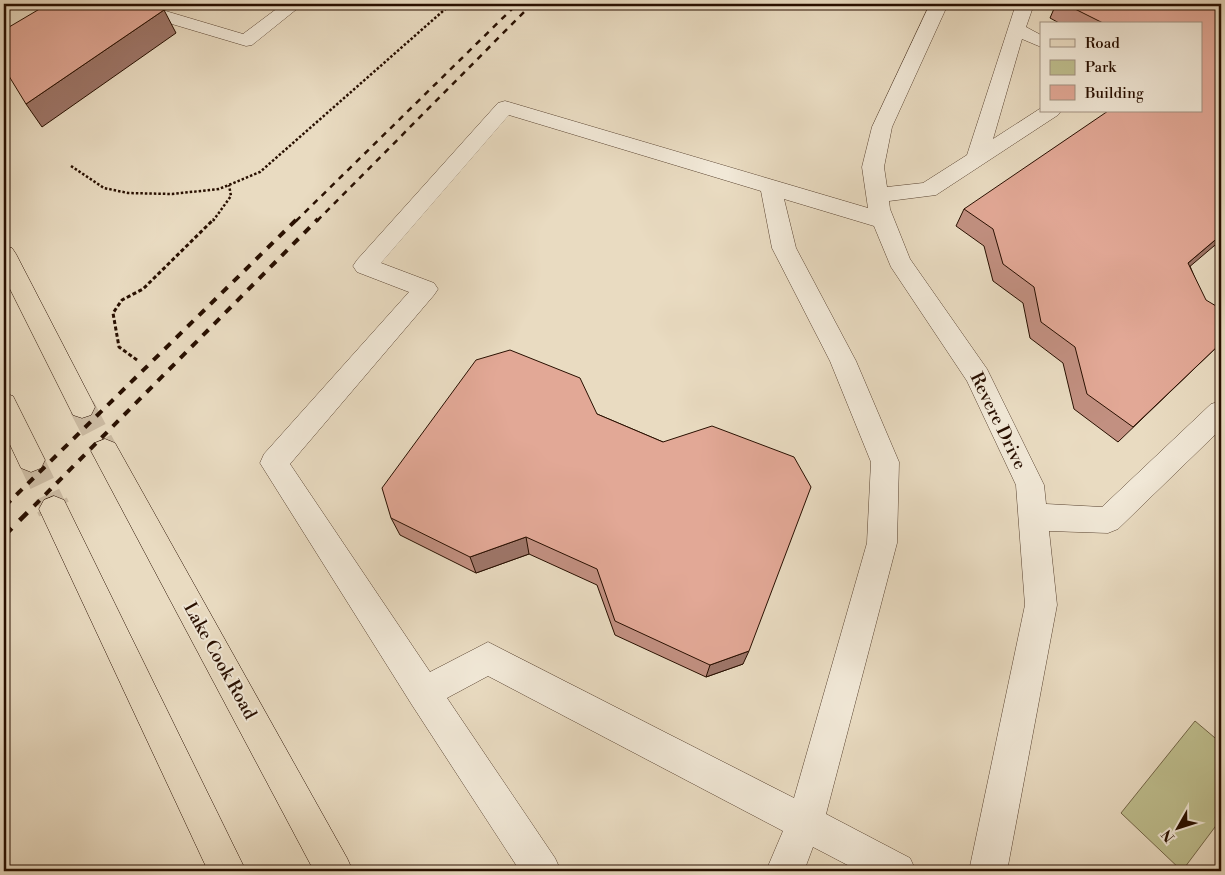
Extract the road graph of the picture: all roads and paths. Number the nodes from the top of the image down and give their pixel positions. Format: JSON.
{"nodes":[{"id":1,"x":8,"y":4,"type":"edge"},
{"id":2,"x":294,"y":4,"type":"edge"},
{"id":3,"x":451,"y":4,"type":"edge"},
{"id":4,"x":939,"y":4,"type":"edge"},
{"id":5,"x":1024,"y":4,"type":"edge"},
{"id":6,"x":4,"y":6,"type":"edge"},
{"id":7,"x":121,"y":7,"type":"edge"},
{"id":8,"x":1016,"y":29,"type":"junction"},
{"id":9,"x":1040,"y":41,"type":"edge"},
{"id":10,"x":1048,"y":112,"type":"edge"},
{"id":11,"x":977,"y":158,"type":"junction"},
{"id":12,"x":71,"y":166,"type":"dead end"},
{"id":13,"x":229,"y":184,"type":"junction"},
{"id":14,"x":771,"y":187,"type":"junction"},
{"id":15,"x":877,"y":195,"type":"junction"},
{"id":16,"x":884,"y":221,"type":"junction"},
{"id":17,"x":4,"y":254,"type":"edge"},
{"id":18,"x":137,"y":360,"type":"dead end"},
{"id":19,"x":4,"y":404,"type":"edge"},
{"id":20,"x":82,"y":407,"type":"tunnel mouth"},
{"id":21,"x":1221,"y":412,"type":"edge"},
{"id":22,"x":105,"y":452,"type":"tunnel mouth"},
{"id":23,"x":31,"y":460,"type":"tunnel mouth"},
{"id":24,"x":54,"y":509,"type":"tunnel mouth"},
{"id":25,"x":1033,"y":518,"type":"junction"},
{"id":26,"x":4,"y":616,"type":"edge"},
{"id":27,"x":5,"y":621,"type":"dead end"},
{"id":28,"x":424,"y":693,"type":"junction"},
{"id":29,"x":805,"y":823,"type":"junction"},
{"id":30,"x":227,"y":871,"type":"edge"},
{"id":31,"x":334,"y":871,"type":"edge"},
{"id":32,"x":542,"y":871,"type":"edge"},
{"id":33,"x":785,"y":871,"type":"edge"},
{"id":34,"x":897,"y":871,"type":"edge"},
{"id":35,"x":988,"y":871,"type":"edge"}],
"edges":[{"from":1,"to":6,"type":"main road"},
{"from":2,"to":7,"type":"street"},
{"from":3,"to":13,"type":"path"},
{"from":4,"to":15,"type":"street","name":"Revere Drive"},
{"from":5,"to":8,"type":"street"},
{"from":8,"to":9,"type":"street"},
{"from":8,"to":11,"type":"street"},
{"from":10,"to":11,"type":"street"},
{"from":11,"to":15,"type":"street"},
{"from":12,"to":13,"type":"path"},
{"from":13,"to":18,"type":"path"},
{"from":14,"to":16,"type":"street"},
{"from":14,"to":28,"type":"street"},
{"from":14,"to":29,"type":"street"},
{"from":15,"to":16,"type":"street","name":"Revere Drive"},
{"from":16,"to":25,"type":"street","name":"Revere Drive"},
{"from":17,"to":20,"type":"main road"},
{"from":19,"to":23,"type":"main road"},
{"from":21,"to":25,"type":"street"},
{"from":22,"to":31,"type":"main road","name":"Lake Cook Road"},
{"from":24,"to":30,"type":"main road"},
{"from":25,"to":35,"type":"street","name":"Revere Drive"},
{"from":26,"to":27,"type":"path"},
{"from":28,"to":29,"type":"street"},
{"from":28,"to":32,"type":"street"},
{"from":29,"to":33,"type":"street"},
{"from":29,"to":34,"type":"street"}]}
